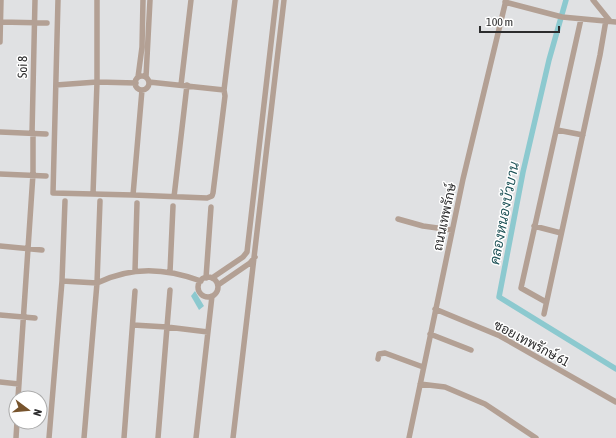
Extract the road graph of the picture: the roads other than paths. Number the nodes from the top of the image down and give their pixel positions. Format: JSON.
{"nodes":[{"id":1,"x":1,"y":0,"type":"edge"},
{"id":2,"x":35,"y":0,"type":"edge"},
{"id":3,"x":58,"y":0,"type":"edge"},
{"id":4,"x":97,"y":0,"type":"edge"},
{"id":5,"x":142,"y":0,"type":"edge"},
{"id":6,"x":150,"y":0,"type":"edge"},
{"id":7,"x":190,"y":0,"type":"edge"},
{"id":8,"x":235,"y":0,"type":"edge"},
{"id":9,"x":276,"y":0,"type":"edge"},
{"id":10,"x":284,"y":0,"type":"edge"},
{"id":11,"x":593,"y":0,"type":"edge"},
{"id":12,"x":505,"y":1,"type":"edge"},
{"id":13,"x":581,"y":19,"type":"junction"},
{"id":14,"x":611,"y":21,"type":"edge"},
{"id":15,"x":0,"y":22,"type":"edge"},
{"id":16,"x":34,"y":23,"type":"junction"},
{"id":17,"x":47,"y":23,"type":"dead end"},
{"id":18,"x":0,"y":42,"type":"edge"},
{"id":19,"x":267,"y":74,"type":"junction"},
{"id":20,"x":276,"y":75,"type":"junction"},
{"id":21,"x":146,"y":77,"type":"junction"},
{"id":22,"x":137,"y":80,"type":"junction"},
{"id":23,"x":96,"y":82,"type":"junction"},
{"id":24,"x":149,"y":82,"type":"junction"},
{"id":25,"x":56,"y":85,"type":"junction"},
{"id":26,"x":184,"y":85,"type":"junction"},
{"id":27,"x":142,"y":90,"type":"junction"},
{"id":28,"x":224,"y":90,"type":"junction"},
{"id":29,"x":556,"y":130,"type":"junction"},
{"id":30,"x":0,"y":132,"type":"edge"},
{"id":31,"x":32,"y":134,"type":"junction"},
{"id":32,"x":46,"y":134,"type":"dead end"},
{"id":33,"x":583,"y":135,"type":"junction"},
{"id":34,"x":0,"y":174,"type":"edge"},
{"id":35,"x":33,"y":174,"type":"junction"},
{"id":36,"x":46,"y":176,"type":"dead end"},
{"id":37,"x":92,"y":194,"type":"junction"},
{"id":38,"x":133,"y":195,"type":"junction"},
{"id":39,"x":174,"y":197,"type":"junction"},
{"id":40,"x":65,"y":201,"type":"dead end"},
{"id":41,"x":100,"y":201,"type":"dead end"},
{"id":42,"x":137,"y":203,"type":"dead end"},
{"id":43,"x":174,"y":206,"type":"dead end"},
{"id":44,"x":211,"y":207,"type":"dead end"},
{"id":45,"x":398,"y":218,"type":"dead end"},
{"id":46,"x":534,"y":226,"type":"junction"},
{"id":47,"x":452,"y":230,"type":"junction"},
{"id":48,"x":562,"y":233,"type":"junction"},
{"id":49,"x":0,"y":246,"type":"edge"},
{"id":50,"x":29,"y":249,"type":"junction"},
{"id":51,"x":42,"y":250,"type":"dead end"},
{"id":52,"x":247,"y":252,"type":"junction"},
{"id":53,"x":255,"y":257,"type":"junction"},
{"id":54,"x":135,"y":271,"type":"junction"},
{"id":55,"x":170,"y":272,"type":"junction"},
{"id":56,"x":209,"y":278,"type":"junction"},
{"id":57,"x":62,"y":281,"type":"junction"},
{"id":58,"x":201,"y":281,"type":"junction"},
{"id":59,"x":97,"y":283,"type":"junction"},
{"id":60,"x":218,"y":285,"type":"junction"},
{"id":61,"x":170,"y":290,"type":"dead end"},
{"id":62,"x":135,"y":291,"type":"dead end"},
{"id":63,"x":212,"y":296,"type":"junction"},
{"id":64,"x":546,"y":302,"type":"junction"},
{"id":65,"x":435,"y":309,"type":"junction"},
{"id":66,"x":544,"y":314,"type":"dead end"},
{"id":67,"x":0,"y":315,"type":"edge"},
{"id":68,"x":25,"y":317,"type":"junction"},
{"id":69,"x":35,"y":318,"type":"dead end"},
{"id":70,"x":133,"y":325,"type":"junction"},
{"id":71,"x":167,"y":327,"type":"junction"},
{"id":72,"x":208,"y":332,"type":"junction"},
{"id":73,"x":430,"y":334,"type":"junction"},
{"id":74,"x":472,"y":350,"type":"dead end"},
{"id":75,"x":378,"y":359,"type":"dead end"},
{"id":76,"x":423,"y":367,"type":"junction"},
{"id":77,"x":0,"y":382,"type":"edge"},
{"id":78,"x":19,"y":384,"type":"junction"},
{"id":79,"x":420,"y":384,"type":"junction"},
{"id":80,"x":19,"y":390,"type":"edge"},
{"id":81,"x":616,"y":402,"type":"edge"},
{"id":82,"x":49,"y":438,"type":"edge"},
{"id":83,"x":84,"y":438,"type":"edge"},
{"id":84,"x":124,"y":438,"type":"edge"},
{"id":85,"x":158,"y":438,"type":"edge"},
{"id":86,"x":196,"y":438,"type":"edge"},
{"id":87,"x":233,"y":438,"type":"edge"},
{"id":88,"x":409,"y":438,"type":"edge"},
{"id":89,"x":536,"y":438,"type":"edge"}],
"edges":[{"from":1,"to":15,"type":"street"},
{"from":2,"to":16,"type":"street","name":"Soi 8"},
{"from":3,"to":25,"type":"street"},
{"from":4,"to":23,"type":"street"},
{"from":5,"to":22,"type":"street"},
{"from":6,"to":21,"type":"street"},
{"from":7,"to":26,"type":"street"},
{"from":8,"to":28,"type":"street"},
{"from":9,"to":19,"type":"street"},
{"from":10,"to":20,"type":"street"},
{"from":11,"to":14,"type":"street"},
{"from":12,"to":13,"type":"street"},
{"from":12,"to":47,"type":"street","name":"ถนนเทพรักษ์"},
{"from":13,"to":14,"type":"street"},
{"from":13,"to":29,"type":"street"},
{"from":14,"to":33,"type":"street"},
{"from":15,"to":16,"type":"street"},
{"from":15,"to":18,"type":"street"},
{"from":16,"to":17,"type":"street"},
{"from":16,"to":31,"type":"street","name":"Soi 8"},
{"from":19,"to":20,"type":"street"},
{"from":19,"to":52,"type":"street"},
{"from":20,"to":53,"type":"street"},
{"from":21,"to":22,"type":"street"},
{"from":21,"to":24,"type":"street"},
{"from":22,"to":23,"type":"street"},
{"from":22,"to":27,"type":"street"},
{"from":23,"to":25,"type":"street"},
{"from":23,"to":37,"type":"street"},
{"from":24,"to":26,"type":"street"},
{"from":24,"to":27,"type":"street"},
{"from":25,"to":37,"type":"street"},
{"from":26,"to":28,"type":"street"},
{"from":26,"to":39,"type":"street"},
{"from":27,"to":38,"type":"street"},
{"from":28,"to":39,"type":"street"},
{"from":29,"to":33,"type":"street"},
{"from":29,"to":46,"type":"street"},
{"from":30,"to":31,"type":"street"},
{"from":31,"to":32,"type":"street"},
{"from":31,"to":35,"type":"street","name":"Soi 8"},
{"from":33,"to":48,"type":"street"},
{"from":34,"to":35,"type":"street"},
{"from":35,"to":36,"type":"street"},
{"from":35,"to":50,"type":"street","name":"Soi 8"},
{"from":37,"to":38,"type":"street"},
{"from":38,"to":39,"type":"street"},
{"from":40,"to":57,"type":"street"},
{"from":41,"to":59,"type":"street"},
{"from":42,"to":54,"type":"street"},
{"from":43,"to":55,"type":"street"},
{"from":44,"to":56,"type":"street"},
{"from":45,"to":47,"type":"street"},
{"from":46,"to":48,"type":"street"},
{"from":46,"to":64,"type":"street"},
{"from":47,"to":65,"type":"street","name":"ถนนเทพรักษ์"},
{"from":48,"to":64,"type":"street"},
{"from":49,"to":50,"type":"street"},
{"from":50,"to":51,"type":"street"},
{"from":50,"to":68,"type":"street","name":"Soi 8"},
{"from":52,"to":53,"type":"street"},
{"from":52,"to":56,"type":"street"},
{"from":53,"to":60,"type":"street"},
{"from":53,"to":87,"type":"street"},
{"from":54,"to":55,"type":"street"},
{"from":54,"to":59,"type":"street"},
{"from":55,"to":58,"type":"street"},
{"from":56,"to":58,"type":"street"},
{"from":56,"to":60,"type":"street"},
{"from":57,"to":59,"type":"street"},
{"from":57,"to":82,"type":"street"},
{"from":58,"to":63,"type":"street"},
{"from":59,"to":83,"type":"street"},
{"from":60,"to":63,"type":"street"},
{"from":61,"to":71,"type":"street"},
{"from":62,"to":70,"type":"street"},
{"from":63,"to":72,"type":"street"},
{"from":64,"to":66,"type":"street"},
{"from":65,"to":73,"type":"street","name":"ถนนเทพรักษ์"},
{"from":65,"to":81,"type":"street","name":"ซอย เทพรักษ์ 61"},
{"from":67,"to":68,"type":"street"},
{"from":68,"to":69,"type":"street"},
{"from":68,"to":78,"type":"street","name":"Soi 8"},
{"from":70,"to":71,"type":"street"},
{"from":70,"to":84,"type":"street"},
{"from":71,"to":72,"type":"street"},
{"from":71,"to":85,"type":"street"},
{"from":72,"to":86,"type":"street"},
{"from":73,"to":74,"type":"street"},
{"from":73,"to":76,"type":"street","name":"ถนนเทพรักษ์"},
{"from":75,"to":76,"type":"street"},
{"from":76,"to":79,"type":"street","name":"ถนนเทพรักษ์"},
{"from":77,"to":78,"type":"street"},
{"from":78,"to":80,"type":"street","name":"Soi 8"},
{"from":79,"to":88,"type":"street","name":"ถนนเทพรักษ์"},
{"from":79,"to":89,"type":"street"}]}
